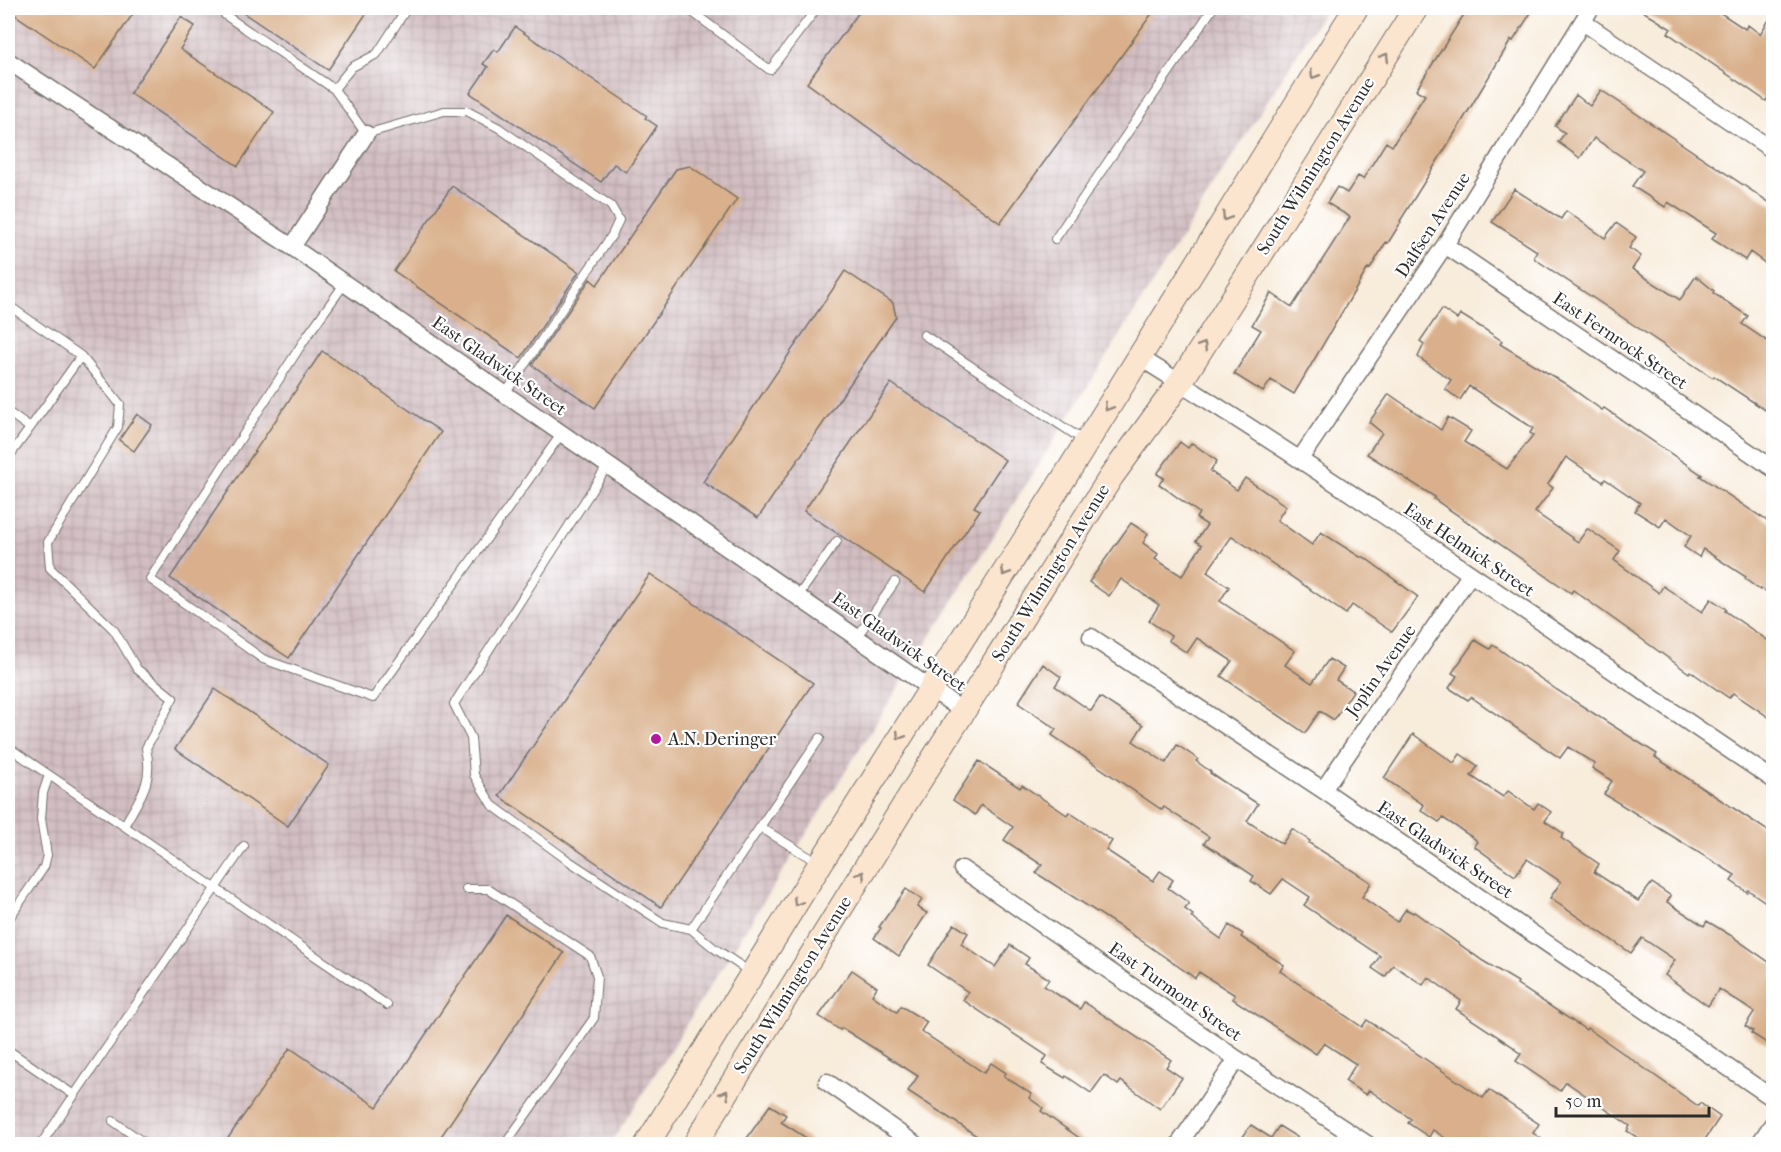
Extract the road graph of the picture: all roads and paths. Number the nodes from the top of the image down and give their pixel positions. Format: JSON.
{"nodes":[{"id":1,"x":224,"y":8,"type":"edge"},
{"id":2,"x":408,"y":8,"type":"edge"},
{"id":3,"x":687,"y":8,"type":"edge"},
{"id":4,"x":817,"y":8,"type":"edge"},
{"id":5,"x":1213,"y":8,"type":"edge"},
{"id":6,"x":1356,"y":8,"type":"edge"},
{"id":7,"x":1416,"y":8,"type":"edge"},
{"id":8,"x":1587,"y":15,"type":"edge"},
{"id":9,"x":8,"y":61,"type":"edge"},
{"id":10,"x":334,"y":89,"type":"junction"},
{"id":11,"x":366,"y":134,"type":"junction"},
{"id":12,"x":1773,"y":151,"type":"edge"},
{"id":13,"x":1055,"y":239,"type":"dead end"},
{"id":14,"x":1445,"y":245,"type":"junction"},
{"id":15,"x":292,"y":247,"type":"junction"},
{"id":16,"x":345,"y":283,"type":"junction"},
{"id":17,"x":8,"y":305,"type":"edge"},
{"id":18,"x":924,"y":335,"type":"dead end"},
{"id":19,"x":81,"y":356,"type":"junction"},
{"id":20,"x":1139,"y":357,"type":"junction"},
{"id":21,"x":1181,"y":381,"type":"junction"},
{"id":22,"x":505,"y":394,"type":"junction"},
{"id":23,"x":8,"y":412,"type":"edge"},
{"id":24,"x":30,"y":428,"type":"junction"},
{"id":25,"x":562,"y":433,"type":"junction"},
{"id":26,"x":1086,"y":443,"type":"junction"},
{"id":27,"x":8,"y":458,"type":"edge"},
{"id":28,"x":1300,"y":459,"type":"junction"},
{"id":29,"x":608,"y":465,"type":"junction"},
{"id":30,"x":1773,"y":469,"type":"edge"},
{"id":31,"x":837,"y":541,"type":"dead end"},
{"id":32,"x":1470,"y":575,"type":"junction"},
{"id":33,"x":895,"y":582,"type":"dead end"},
{"id":34,"x":798,"y":596,"type":"junction"},
{"id":35,"x":857,"y":637,"type":"junction"},
{"id":36,"x":1090,"y":637,"type":"dead end"},
{"id":37,"x":931,"y":688,"type":"junction"},
{"id":38,"x":963,"y":711,"type":"junction"},
{"id":39,"x":820,"y":738,"type":"dead end"},
{"id":40,"x":8,"y":747,"type":"edge"},
{"id":41,"x":49,"y":775,"type":"junction"},
{"id":42,"x":1773,"y":780,"type":"edge"},
{"id":43,"x":1323,"y":790,"type":"junction"},
{"id":44,"x":124,"y":826,"type":"junction"},
{"id":45,"x":760,"y":827,"type":"junction"},
{"id":46,"x":244,"y":846,"type":"dead end"},
{"id":47,"x":820,"y":864,"type":"junction"},
{"id":48,"x":962,"y":869,"type":"dead end"},
{"id":49,"x":215,"y":888,"type":"junction"},
{"id":50,"x":466,"y":889,"type":"dead end"},
{"id":51,"x":8,"y":921,"type":"edge"},
{"id":52,"x":691,"y":929,"type":"junction"},
{"id":53,"x":753,"y":974,"type":"junction"},
{"id":54,"x":387,"y":1005,"type":"dead end"},
{"id":55,"x":8,"y":1050,"type":"edge"},
{"id":56,"x":1237,"y":1059,"type":"junction"},
{"id":57,"x":827,"y":1082,"type":"dead end"},
{"id":58,"x":74,"y":1095,"type":"junction"},
{"id":59,"x":1773,"y":1099,"type":"edge"},
{"id":60,"x":113,"y":1121,"type":"dead end"},
{"id":61,"x":1773,"y":1122,"type":"edge"},
{"id":62,"x":506,"y":1143,"type":"edge"},
{"id":63,"x":41,"y":1144,"type":"edge"},
{"id":64,"x":146,"y":1144,"type":"edge"},
{"id":65,"x":647,"y":1144,"type":"edge"},
{"id":66,"x":695,"y":1144,"type":"edge"},
{"id":67,"x":915,"y":1144,"type":"edge"},
{"id":68,"x":1179,"y":1144,"type":"edge"},
{"id":69,"x":1367,"y":1144,"type":"edge"},
{"id":70,"x":1759,"y":1144,"type":"edge"}],
"edges":[{"from":1,"to":10,"type":"lane"},
{"from":2,"to":10,"type":"lane"},
{"from":3,"to":4,"type":"lane"},
{"from":5,"to":13,"type":"lane"},
{"from":6,"to":20,"type":"main road","one_way":true},
{"from":21,"to":7,"type":"main road","name":"South Wilmington Avenue","one_way":true},
{"from":8,"to":12,"type":"street"},
{"from":8,"to":14,"type":"street","name":"Dalfsen Avenue"},
{"from":9,"to":15,"type":"street","name":"East Gladwick Street"},
{"from":10,"to":11,"type":"lane"},
{"from":11,"to":15,"type":"street"},
{"from":11,"to":22,"type":"lane"},
{"from":14,"to":28,"type":"street","name":"Dalfsen Avenue"},
{"from":14,"to":30,"type":"street","name":"East Fernrock Street"},
{"from":15,"to":16,"type":"street","name":"East Gladwick Street"},
{"from":16,"to":22,"type":"street","name":"East Gladwick Street"},
{"from":16,"to":25,"type":"lane"},
{"from":17,"to":19,"type":"lane"},
{"from":18,"to":26,"type":"lane"},
{"from":19,"to":24,"type":"lane"},
{"from":19,"to":44,"type":"lane"},
{"from":20,"to":21,"type":"street","name":"East Helmick Street"},
{"from":20,"to":26,"type":"main road","one_way":true},
{"from":21,"to":28,"type":"street","name":"East Helmick Street"},
{"from":21,"to":38,"type":"main road","name":"South Wilmington Avenue"},
{"from":22,"to":25,"type":"street","name":"East Gladwick Street"},
{"from":23,"to":24,"type":"lane"},
{"from":24,"to":27,"type":"lane"},
{"from":25,"to":29,"type":"street","name":"East Gladwick Street"},
{"from":26,"to":37,"type":"main road","one_way":true},
{"from":28,"to":32,"type":"street","name":"East Helmick Street"},
{"from":29,"to":34,"type":"street","name":"East Gladwick Street"},
{"from":29,"to":52,"type":"lane"},
{"from":31,"to":34,"type":"lane"},
{"from":32,"to":42,"type":"street","name":"East Helmick Street"},
{"from":32,"to":43,"type":"street","name":"Joplin Avenue"},
{"from":33,"to":35,"type":"lane"},
{"from":34,"to":35,"type":"street","name":"East Gladwick Street"},
{"from":35,"to":37,"type":"street","name":"East Gladwick Street"},
{"from":36,"to":43,"type":"street","name":"East Gladwick Street"},
{"from":37,"to":38,"type":"street","name":"East Gladwick Street"},
{"from":37,"to":47,"type":"main road","one_way":true},
{"from":66,"to":38,"type":"main road","name":"South Wilmington Avenue","one_way":true},
{"from":39,"to":45,"type":"lane"},
{"from":40,"to":41,"type":"lane"},
{"from":41,"to":44,"type":"lane"},
{"from":41,"to":51,"type":"lane"},
{"from":43,"to":59,"type":"street","name":"East Gladwick Street"},
{"from":44,"to":49,"type":"lane"},
{"from":45,"to":47,"type":"lane"},
{"from":45,"to":52,"type":"lane"},
{"from":46,"to":49,"type":"lane"},
{"from":47,"to":53,"type":"main road","one_way":true},
{"from":48,"to":56,"type":"street","name":"East Turmont Street"},
{"from":49,"to":54,"type":"lane"},
{"from":49,"to":58,"type":"lane"},
{"from":50,"to":62,"type":"lane"},
{"from":52,"to":53,"type":"lane"},
{"from":53,"to":65,"type":"main road"},
{"from":55,"to":58,"type":"lane"},
{"from":56,"to":68,"type":"street"},
{"from":56,"to":69,"type":"street","name":"East Turmont Street"},
{"from":57,"to":67,"type":"street"},
{"from":58,"to":63,"type":"lane"},
{"from":60,"to":64,"type":"lane"},
{"from":61,"to":70,"type":"street"}]}
